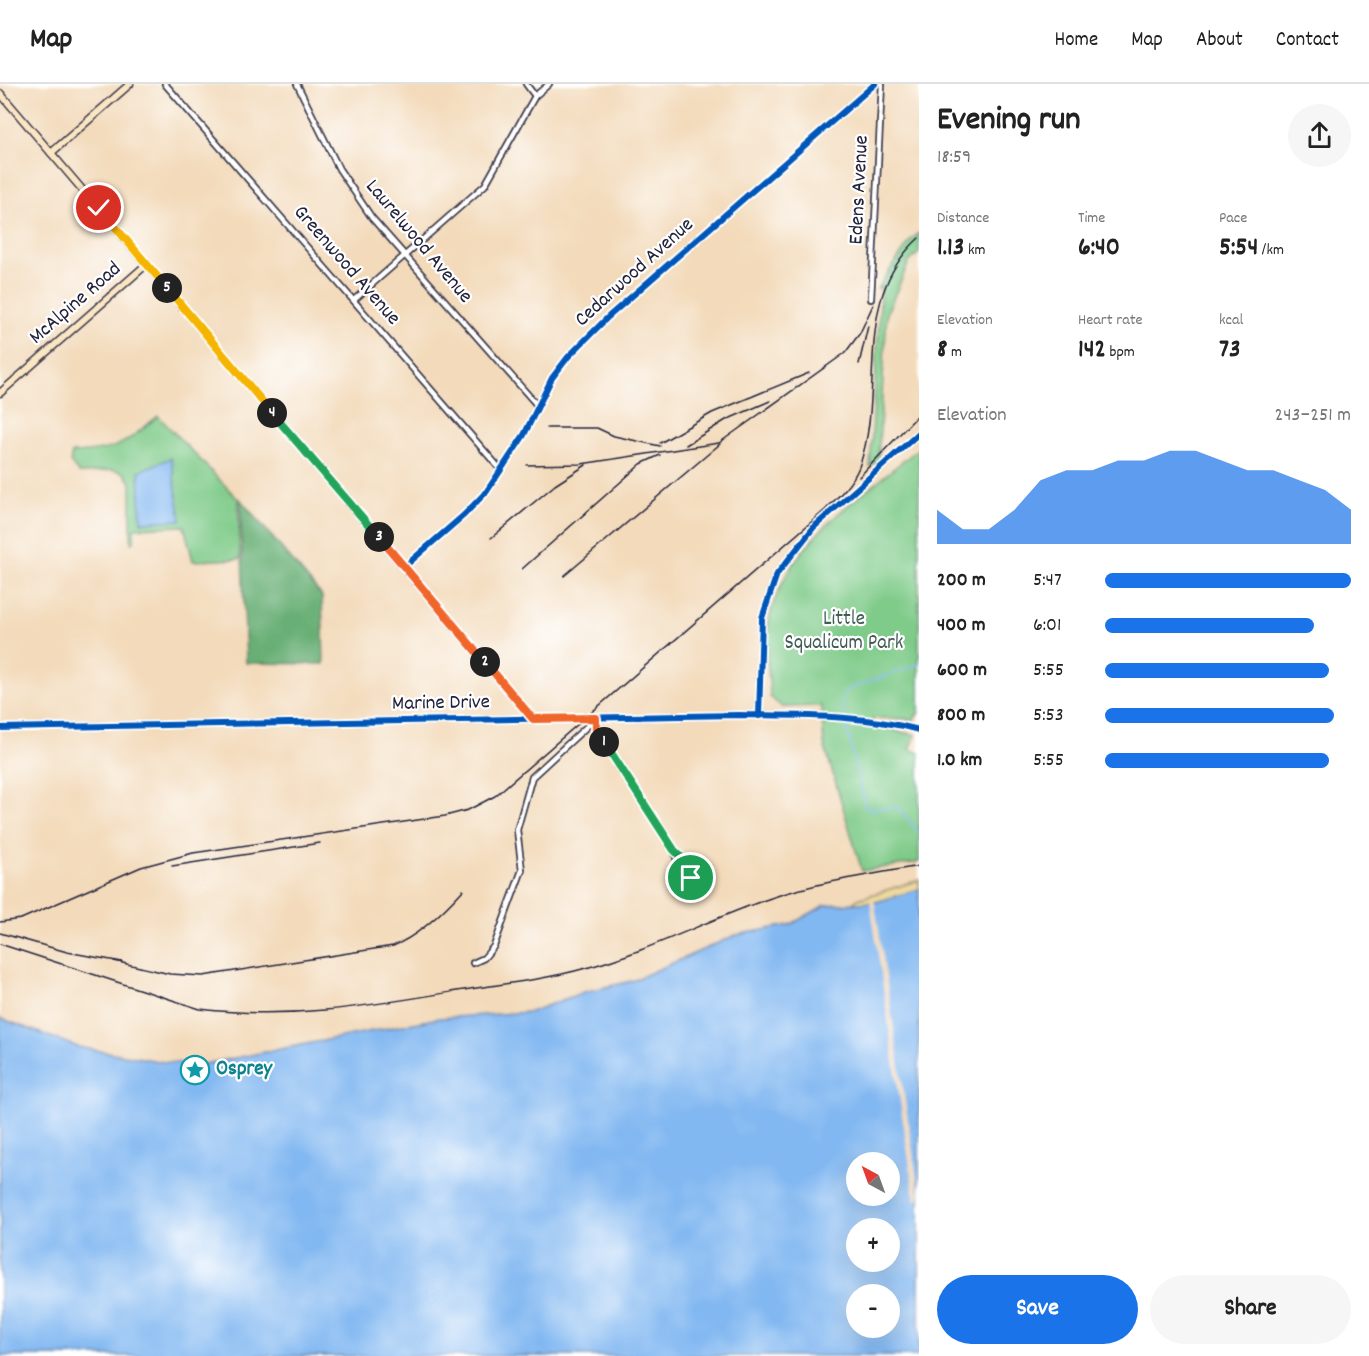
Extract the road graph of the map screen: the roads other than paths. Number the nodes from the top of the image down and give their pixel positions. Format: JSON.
{"nodes":[{"id":1,"x":130,"y":84,"type":"edge"},
{"id":2,"x":165,"y":84,"type":"edge"},
{"id":3,"x":297,"y":84,"type":"edge"},
{"id":4,"x":526,"y":84,"type":"edge"},
{"id":5,"x":549,"y":84,"type":"edge"},
{"id":6,"x":875,"y":84,"type":"edge"},
{"id":7,"x":882,"y":84,"type":"edge"},
{"id":8,"x":0,"y":93,"type":"edge"},
{"id":9,"x":535,"y":96,"type":"junction"},
{"id":10,"x":51,"y":153,"type":"junction"},
{"id":11,"x":405,"y":255,"type":"junction"},
{"id":12,"x":147,"y":264,"type":"junction"},
{"id":13,"x":871,"y":299,"type":"dead end"},
{"id":14,"x":354,"y":300,"type":"junction"},
{"id":15,"x":0,"y":393,"type":"edge"},
{"id":16,"x":537,"y":405,"type":"junction"},
{"id":17,"x":919,"y":433,"type":"edge"},
{"id":18,"x":501,"y":470,"type":"junction"},
{"id":19,"x":404,"y":567,"type":"junction"},
{"id":20,"x":759,"y":716,"type":"junction"},
{"id":21,"x":596,"y":718,"type":"junction"},
{"id":22,"x":533,"y":719,"type":"junction"},
{"id":23,"x":0,"y":728,"type":"edge"},
{"id":24,"x":919,"y":729,"type":"edge"},
{"id":25,"x":674,"y":850,"type":"junction"},
{"id":26,"x":473,"y":963,"type":"dead end"}],
"edges":[{"from":1,"to":10,"type":"main road"},
{"from":2,"to":14,"type":"street","name":"Greenwood Avenue"},
{"from":3,"to":11,"type":"street","name":"Laurelwood Avenue"},
{"from":4,"to":9,"type":"street"},
{"from":5,"to":9,"type":"street"},
{"from":6,"to":16,"type":"street","name":"Cedarwood Avenue"},
{"from":7,"to":13,"type":"street","name":"Edens Avenue"},
{"from":8,"to":10,"type":"main road"},
{"from":9,"to":11,"type":"street"},
{"from":10,"to":12,"type":"main road"},
{"from":11,"to":14,"type":"street"},
{"from":11,"to":16,"type":"street","name":"Laurelwood Avenue"},
{"from":12,"to":15,"type":"main road","name":"McAlpine Road"},
{"from":12,"to":19,"type":"main road"},
{"from":14,"to":18,"type":"street","name":"Greenwood Avenue"},
{"from":16,"to":18,"type":"street","name":"Cedarwood Avenue"},
{"from":17,"to":20,"type":"main road"},
{"from":18,"to":19,"type":"street","name":"Cedarwood Avenue"},
{"from":19,"to":22,"type":"main road"},
{"from":20,"to":21,"type":"main road","name":"Marine Drive"},
{"from":20,"to":24,"type":"main road","name":"Marine Drive"},
{"from":21,"to":22,"type":"main road","name":"Marine Drive"},
{"from":21,"to":25,"type":"street"},
{"from":21,"to":26,"type":"street"},
{"from":22,"to":23,"type":"main road","name":"Marine Drive"},
{"from":25,"to":25,"type":"street"}]}
